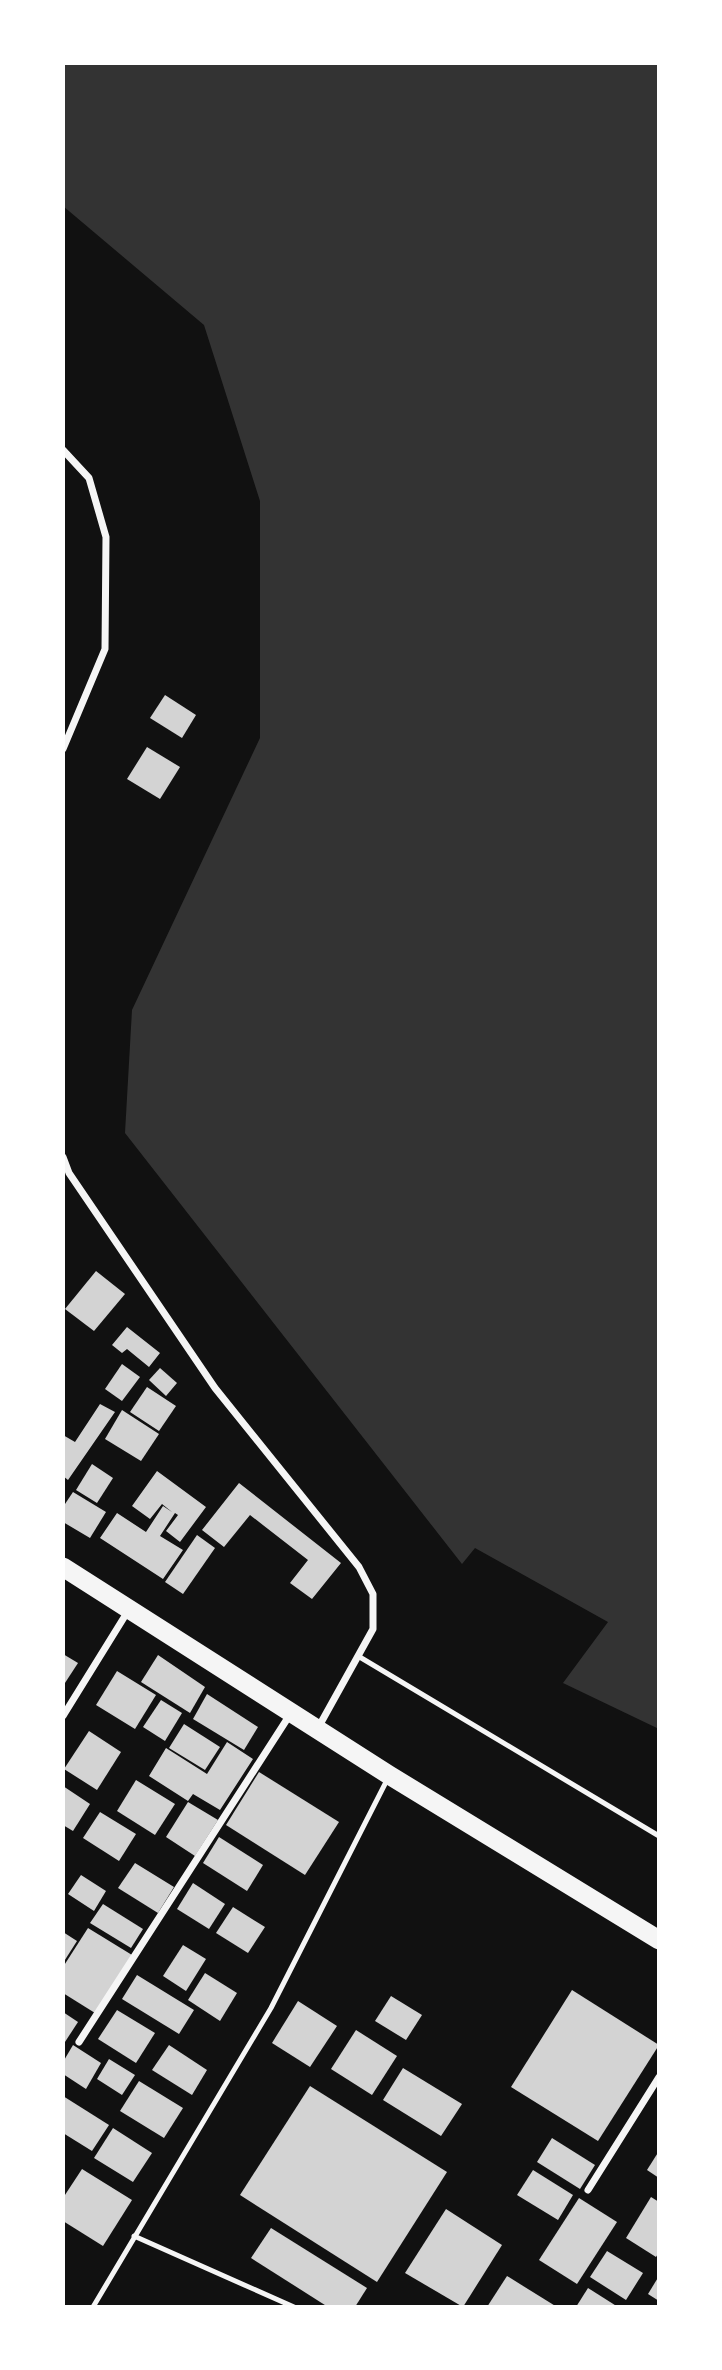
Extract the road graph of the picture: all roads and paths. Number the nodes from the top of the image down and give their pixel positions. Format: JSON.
{"nodes":[{"id":1,"x":63,"y":450,"type":"edge"},
{"id":2,"x":63,"y":748,"type":"edge"},
{"id":3,"x":63,"y":1157,"type":"edge"},
{"id":4,"x":63,"y":1567,"type":"edge"},
{"id":5,"x":128,"y":1610,"type":"junction"},
{"id":6,"x":358,"y":1656,"type":"junction"},
{"id":7,"x":292,"y":1711,"type":"junction"},
{"id":8,"x":63,"y":1716,"type":"edge"},
{"id":9,"x":318,"y":1728,"type":"junction"},
{"id":10,"x":389,"y":1775,"type":"junction"},
{"id":11,"x":659,"y":1836,"type":"edge"},
{"id":12,"x":659,"y":1940,"type":"edge"},
{"id":13,"x":79,"y":2042,"type":"dead end"},
{"id":14,"x":659,"y":2077,"type":"edge"},
{"id":15,"x":588,"y":2190,"type":"dead end"},
{"id":16,"x":134,"y":2236,"type":"junction"},
{"id":17,"x":93,"y":2307,"type":"edge"},
{"id":18,"x":294,"y":2307,"type":"edge"}],
"edges":[{"from":1,"to":2,"type":"street"},
{"from":3,"to":6,"type":"street"},
{"from":4,"to":5,"type":"highway"},
{"from":5,"to":7,"type":"highway"},
{"from":5,"to":8,"type":"street"},
{"from":6,"to":9,"type":"street"},
{"from":6,"to":11,"type":"lane"},
{"from":7,"to":9,"type":"highway"},
{"from":7,"to":13,"type":"street"},
{"from":9,"to":10,"type":"highway"},
{"from":10,"to":12,"type":"highway"},
{"from":10,"to":16,"type":"lane"},
{"from":14,"to":15,"type":"street"},
{"from":16,"to":17,"type":"lane"},
{"from":16,"to":18,"type":"lane"}]}
